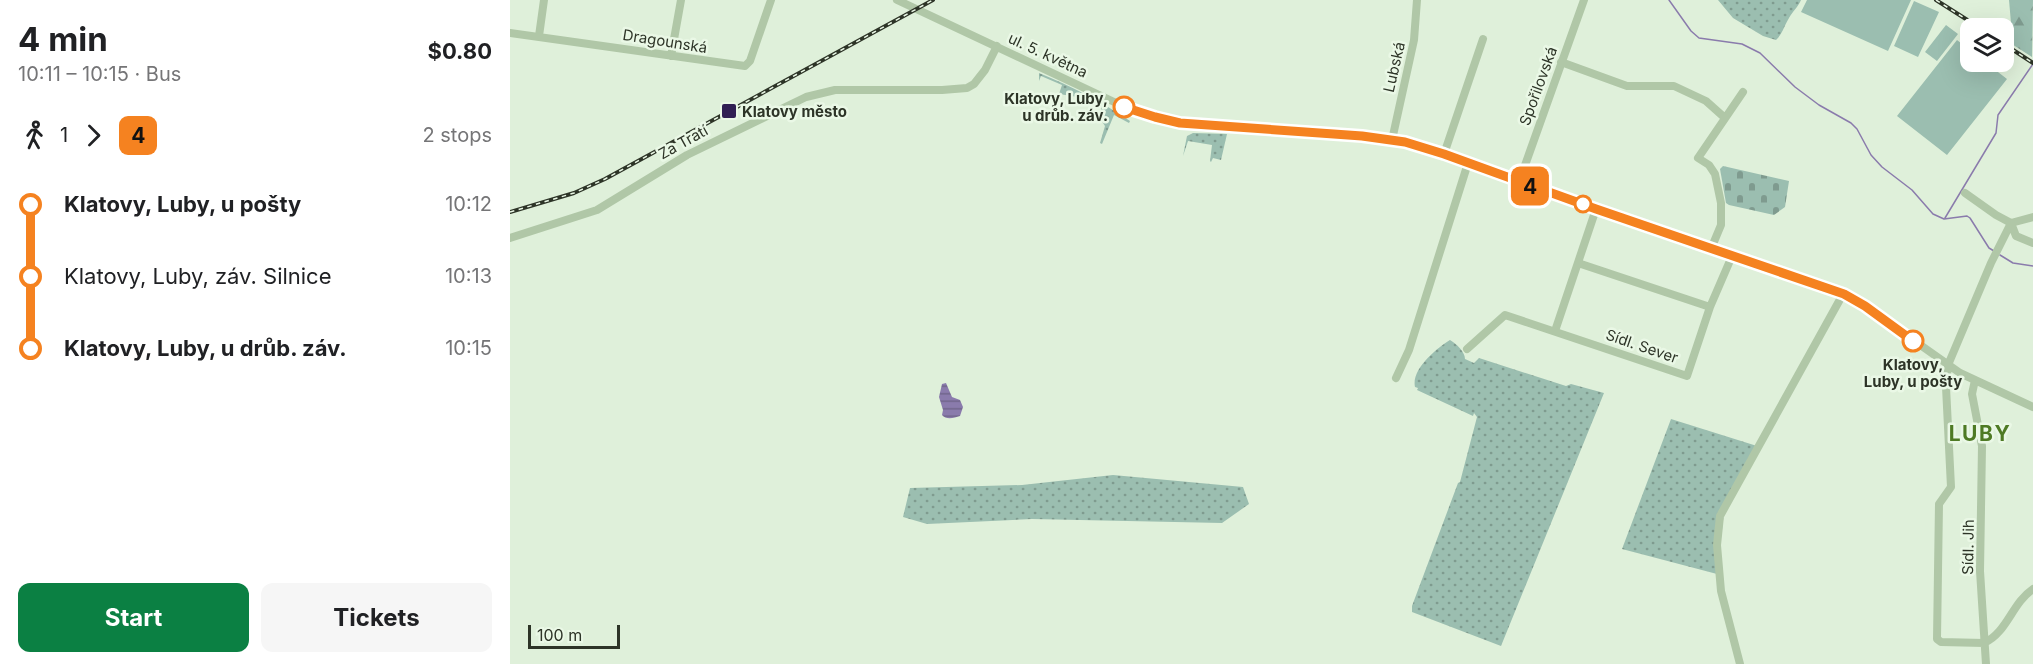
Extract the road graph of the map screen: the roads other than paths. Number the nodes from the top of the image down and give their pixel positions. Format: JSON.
{"nodes":[{"id":1,"x":544,"y":0,"type":"edge"},
{"id":2,"x":681,"y":0,"type":"edge"},
{"id":3,"x":771,"y":0,"type":"edge"},
{"id":4,"x":897,"y":0,"type":"edge"},
{"id":5,"x":1417,"y":0,"type":"edge"},
{"id":6,"x":1584,"y":0,"type":"edge"},
{"id":7,"x":510,"y":33,"type":"edge"},
{"id":8,"x":539,"y":36,"type":"junction"},
{"id":9,"x":1483,"y":39,"type":"dead end"},
{"id":10,"x":997,"y":46,"type":"junction"},
{"id":11,"x":671,"y":56,"type":"junction"},
{"id":12,"x":1561,"y":62,"type":"junction"},
{"id":13,"x":1743,"y":92,"type":"dead end"},
{"id":14,"x":1725,"y":118,"type":"junction"},
{"id":15,"x":1392,"y":140,"type":"junction"},
{"id":16,"x":1444,"y":154,"type":"junction"},
{"id":17,"x":1468,"y":163,"type":"junction"},
{"id":18,"x":1519,"y":182,"type":"junction"},
{"id":19,"x":1965,"y":193,"type":"dead end"},
{"id":20,"x":1596,"y":209,"type":"junction"},
{"id":21,"x":2033,"y":217,"type":"edge"},
{"id":22,"x":2011,"y":223,"type":"junction"},
{"id":23,"x":510,"y":238,"type":"edge"},
{"id":24,"x":2033,"y":243,"type":"edge"},
{"id":25,"x":1711,"y":249,"type":"junction"},
{"id":26,"x":1732,"y":256,"type":"junction"},
{"id":27,"x":1578,"y":262,"type":"junction"},
{"id":28,"x":1844,"y":294,"type":"junction"},
{"id":29,"x":1710,"y":307,"type":"junction"},
{"id":30,"x":1555,"y":332,"type":"junction"},
{"id":31,"x":1467,"y":349,"type":"dead end"},
{"id":32,"x":1948,"y":365,"type":"junction"},
{"id":33,"x":1396,"y":378,"type":"dead end"},
{"id":34,"x":1975,"y":380,"type":"junction"},
{"id":35,"x":2033,"y":407,"type":"edge"},
{"id":36,"x":2033,"y":589,"type":"edge"},
{"id":37,"x":1984,"y":643,"type":"junction"},
{"id":38,"x":1740,"y":664,"type":"edge"},
{"id":39,"x":1986,"y":664,"type":"edge"}],
"edges":[{"from":1,"to":8,"type":"street"},
{"from":2,"to":11,"type":"street"},
{"from":3,"to":11,"type":"street","name":"Dragounská"},
{"from":4,"to":10,"type":"street","name":"ul. 5. května"},
{"from":5,"to":15,"type":"street","name":"Lubská"},
{"from":6,"to":12,"type":"street","name":"Spořilovská"},
{"from":7,"to":8,"type":"street","name":"Dragounská"},
{"from":8,"to":11,"type":"street","name":"Dragounská"},
{"from":9,"to":16,"type":"street"},
{"from":10,"to":15,"type":"street","name":"ul. 5. května"},
{"from":10,"to":23,"type":"street","name":"Za Tratí"},
{"from":12,"to":14,"type":"street"},
{"from":12,"to":18,"type":"street","name":"Spořilovská"},
{"from":13,"to":14,"type":"street"},
{"from":14,"to":25,"type":"street"},
{"from":15,"to":16,"type":"street","name":"ul. 5. května"},
{"from":16,"to":17,"type":"street","name":"ul. 5. května"},
{"from":17,"to":18,"type":"street","name":"ul. 5. května"},
{"from":17,"to":33,"type":"street"},
{"from":18,"to":20,"type":"street","name":"ul. 5. května"},
{"from":19,"to":22,"type":"street"},
{"from":20,"to":25,"type":"street","name":"ul. 5. května"},
{"from":20,"to":27,"type":"street"},
{"from":21,"to":22,"type":"street"},
{"from":22,"to":24,"type":"street"},
{"from":22,"to":32,"type":"street"},
{"from":25,"to":26,"type":"street","name":"ul. 5. května"},
{"from":26,"to":28,"type":"street","name":"ul. 5. května"},
{"from":26,"to":29,"type":"street","name":"Sídl. Sever"},
{"from":27,"to":29,"type":"street"},
{"from":27,"to":30,"type":"street"},
{"from":28,"to":32,"type":"street","name":"ul. 5. května"},
{"from":28,"to":38,"type":"street"},
{"from":29,"to":30,"type":"street","name":"Sídl. Sever"},
{"from":30,"to":31,"type":"street","name":"Sídl. Sever"},
{"from":32,"to":34,"type":"street","name":"ul. 5. května"},
{"from":32,"to":37,"type":"street"},
{"from":34,"to":35,"type":"street","name":"ul. 5. května"},
{"from":34,"to":37,"type":"street","name":"Sídl. Jih"},
{"from":36,"to":37,"type":"street"},
{"from":37,"to":39,"type":"street","name":"Sídl. Jih"}]}
